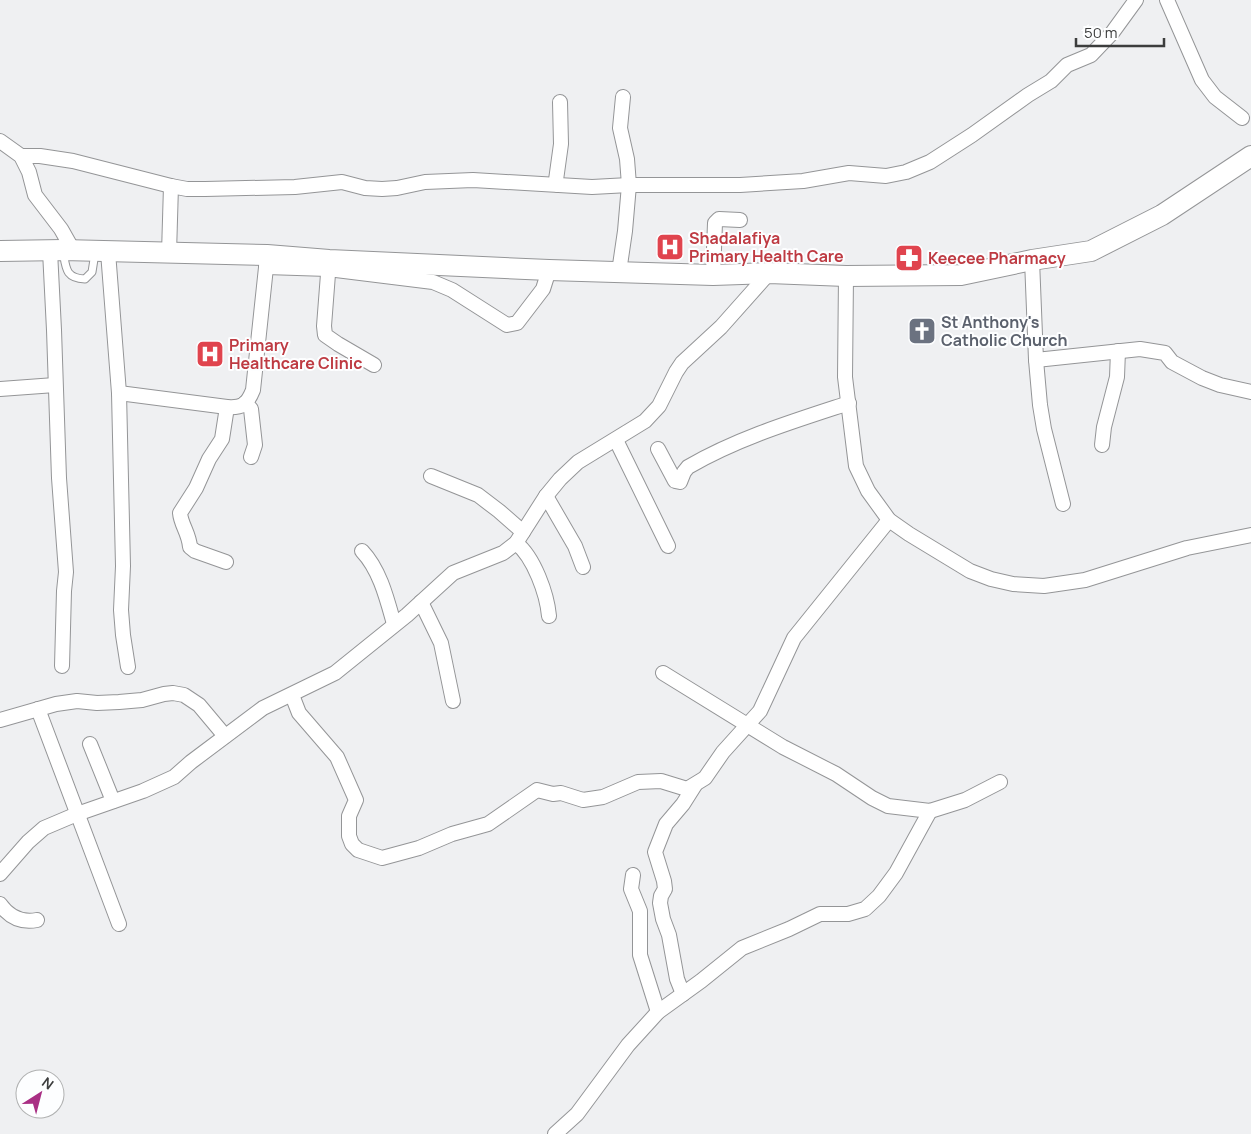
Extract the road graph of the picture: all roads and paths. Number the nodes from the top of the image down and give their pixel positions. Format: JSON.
{"nodes":[{"id":1,"x":1136,"y":0,"type":"edge"},
{"id":2,"x":1167,"y":0,"type":"edge"},
{"id":3,"x":623,"y":97,"type":"dead end"},
{"id":4,"x":560,"y":102,"type":"dead end"},
{"id":5,"x":1242,"y":118,"type":"dead end"},
{"id":6,"x":0,"y":141,"type":"edge"},
{"id":7,"x":21,"y":156,"type":"junction"},
{"id":8,"x":1251,"y":156,"type":"edge"},
{"id":9,"x":558,"y":185,"type":"junction"},
{"id":10,"x":629,"y":185,"type":"junction"},
{"id":11,"x":171,"y":186,"type":"junction"},
{"id":12,"x":740,"y":220,"type":"dead end"},
{"id":13,"x":0,"y":251,"type":"edge"},
{"id":14,"x":62,"y":251,"type":"junction"},
{"id":15,"x":102,"y":252,"type":"junction"},
{"id":16,"x":169,"y":252,"type":"junction"},
{"id":17,"x":1032,"y":260,"type":"junction"},
{"id":18,"x":267,"y":261,"type":"junction"},
{"id":19,"x":328,"y":265,"type":"junction"},
{"id":20,"x":549,"y":270,"type":"junction"},
{"id":21,"x":619,"y":272,"type":"junction"},
{"id":22,"x":769,"y":273,"type":"junction"},
{"id":23,"x":713,"y":275,"type":"junction"},
{"id":24,"x":846,"y":276,"type":"junction"},
{"id":25,"x":1118,"y":351,"type":"junction"},
{"id":26,"x":1036,"y":360,"type":"junction"},
{"id":27,"x":374,"y":365,"type":"dead end"},
{"id":28,"x":55,"y":385,"type":"junction"},
{"id":29,"x":0,"y":389,"type":"edge"},
{"id":30,"x":1251,"y":392,"type":"edge"},
{"id":31,"x":119,"y":393,"type":"junction"},
{"id":32,"x":245,"y":403,"type":"junction"},
{"id":33,"x":849,"y":403,"type":"junction"},
{"id":34,"x":227,"y":407,"type":"junction"},
{"id":35,"x":616,"y":440,"type":"junction"},
{"id":36,"x":1102,"y":445,"type":"dead end"},
{"id":37,"x":658,"y":449,"type":"dead end"},
{"id":38,"x":251,"y":457,"type":"dead end"},
{"id":39,"x":431,"y":476,"type":"dead end"},
{"id":40,"x":546,"y":496,"type":"junction"},
{"id":41,"x":1063,"y":504,"type":"dead end"},
{"id":42,"x":889,"y":520,"type":"junction"},
{"id":43,"x":1251,"y":535,"type":"edge"},
{"id":44,"x":519,"y":537,"type":"junction"},
{"id":45,"x":668,"y":546,"type":"dead end"},
{"id":46,"x":362,"y":551,"type":"dead end"},
{"id":47,"x":226,"y":562,"type":"dead end"},
{"id":48,"x":583,"y":567,"type":"dead end"},
{"id":49,"x":421,"y":602,"type":"junction"},
{"id":50,"x":550,"y":616,"type":"dead end"},
{"id":51,"x":394,"y":624,"type":"junction"},
{"id":52,"x":62,"y":666,"type":"dead end"},
{"id":53,"x":128,"y":667,"type":"dead end"},
{"id":54,"x":663,"y":673,"type":"dead end"},
{"id":55,"x":292,"y":695,"type":"junction"},
{"id":56,"x":453,"y":701,"type":"dead end"},
{"id":57,"x":38,"y":709,"type":"junction"},
{"id":58,"x":0,"y":720,"type":"edge"},
{"id":59,"x":746,"y":725,"type":"junction"},
{"id":60,"x":225,"y":736,"type":"junction"},
{"id":61,"x":90,"y":744,"type":"dead end"},
{"id":62,"x":1000,"y":782,"type":"dead end"},
{"id":63,"x":695,"y":785,"type":"junction"},
{"id":64,"x":113,"y":801,"type":"junction"},
{"id":65,"x":930,"y":811,"type":"junction"},
{"id":66,"x":77,"y":814,"type":"junction"},
{"id":67,"x":0,"y":874,"type":"edge"},
{"id":68,"x":633,"y":875,"type":"dead end"},
{"id":69,"x":0,"y":904,"type":"edge"},
{"id":70,"x":37,"y":920,"type":"dead end"},
{"id":71,"x":118,"y":924,"type":"dead end"},
{"id":72,"x":683,"y":994,"type":"junction"},
{"id":73,"x":658,"y":1012,"type":"junction"},
{"id":74,"x":555,"y":1134,"type":"edge"}],
"edges":[{"from":1,"to":10,"type":"street"},
{"from":2,"to":5,"type":"street"},
{"from":3,"to":10,"type":"street"},
{"from":4,"to":9,"type":"street"},
{"from":6,"to":7,"type":"street"},
{"from":7,"to":11,"type":"street"},
{"from":7,"to":14,"type":"street"},
{"from":8,"to":17,"type":"street"},
{"from":9,"to":10,"type":"street"},
{"from":9,"to":11,"type":"street"},
{"from":10,"to":21,"type":"street"},
{"from":11,"to":16,"type":"street"},
{"from":12,"to":23,"type":"street"},
{"from":13,"to":14,"type":"street"},
{"from":14,"to":15,"type":"street"},
{"from":14,"to":15,"type":"lane"},
{"from":14,"to":28,"type":"street"},
{"from":15,"to":16,"type":"street"},
{"from":15,"to":31,"type":"street"},
{"from":16,"to":18,"type":"street"},
{"from":17,"to":24,"type":"street"},
{"from":17,"to":26,"type":"street"},
{"from":18,"to":19,"type":"street"},
{"from":18,"to":32,"type":"street"},
{"from":19,"to":20,"type":"street"},
{"from":19,"to":20,"type":"street"},
{"from":19,"to":27,"type":"street"},
{"from":20,"to":21,"type":"street"},
{"from":21,"to":23,"type":"street"},
{"from":22,"to":23,"type":"street"},
{"from":22,"to":24,"type":"street"},
{"from":22,"to":35,"type":"street"},
{"from":24,"to":33,"type":"street"},
{"from":25,"to":26,"type":"street"},
{"from":25,"to":30,"type":"street"},
{"from":25,"to":36,"type":"street"},
{"from":26,"to":41,"type":"street"},
{"from":28,"to":29,"type":"street"},
{"from":28,"to":52,"type":"street"},
{"from":31,"to":34,"type":"street"},
{"from":31,"to":53,"type":"street"},
{"from":32,"to":34,"type":"street"},
{"from":32,"to":38,"type":"street"},
{"from":33,"to":37,"type":"street"},
{"from":33,"to":42,"type":"street"},
{"from":34,"to":47,"type":"street"},
{"from":35,"to":40,"type":"street"},
{"from":35,"to":45,"type":"street"},
{"from":39,"to":44,"type":"street"},
{"from":40,"to":44,"type":"street"},
{"from":40,"to":48,"type":"street"},
{"from":42,"to":43,"type":"street"},
{"from":42,"to":59,"type":"street"},
{"from":44,"to":49,"type":"street"},
{"from":44,"to":50,"type":"street"},
{"from":46,"to":51,"type":"street"},
{"from":49,"to":51,"type":"street"},
{"from":49,"to":56,"type":"street"},
{"from":51,"to":55,"type":"street"},
{"from":54,"to":59,"type":"street"},
{"from":55,"to":60,"type":"street"},
{"from":55,"to":63,"type":"street"},
{"from":57,"to":58,"type":"street"},
{"from":57,"to":60,"type":"street"},
{"from":57,"to":66,"type":"street"},
{"from":59,"to":63,"type":"street"},
{"from":59,"to":65,"type":"street"},
{"from":60,"to":64,"type":"street"},
{"from":61,"to":64,"type":"street"},
{"from":62,"to":65,"type":"street"},
{"from":63,"to":72,"type":"street"},
{"from":64,"to":66,"type":"street"},
{"from":65,"to":72,"type":"street"},
{"from":66,"to":67,"type":"street"},
{"from":66,"to":71,"type":"street"},
{"from":68,"to":73,"type":"street"},
{"from":69,"to":70,"type":"street"},
{"from":72,"to":73,"type":"street"},
{"from":73,"to":74,"type":"street"}]}
